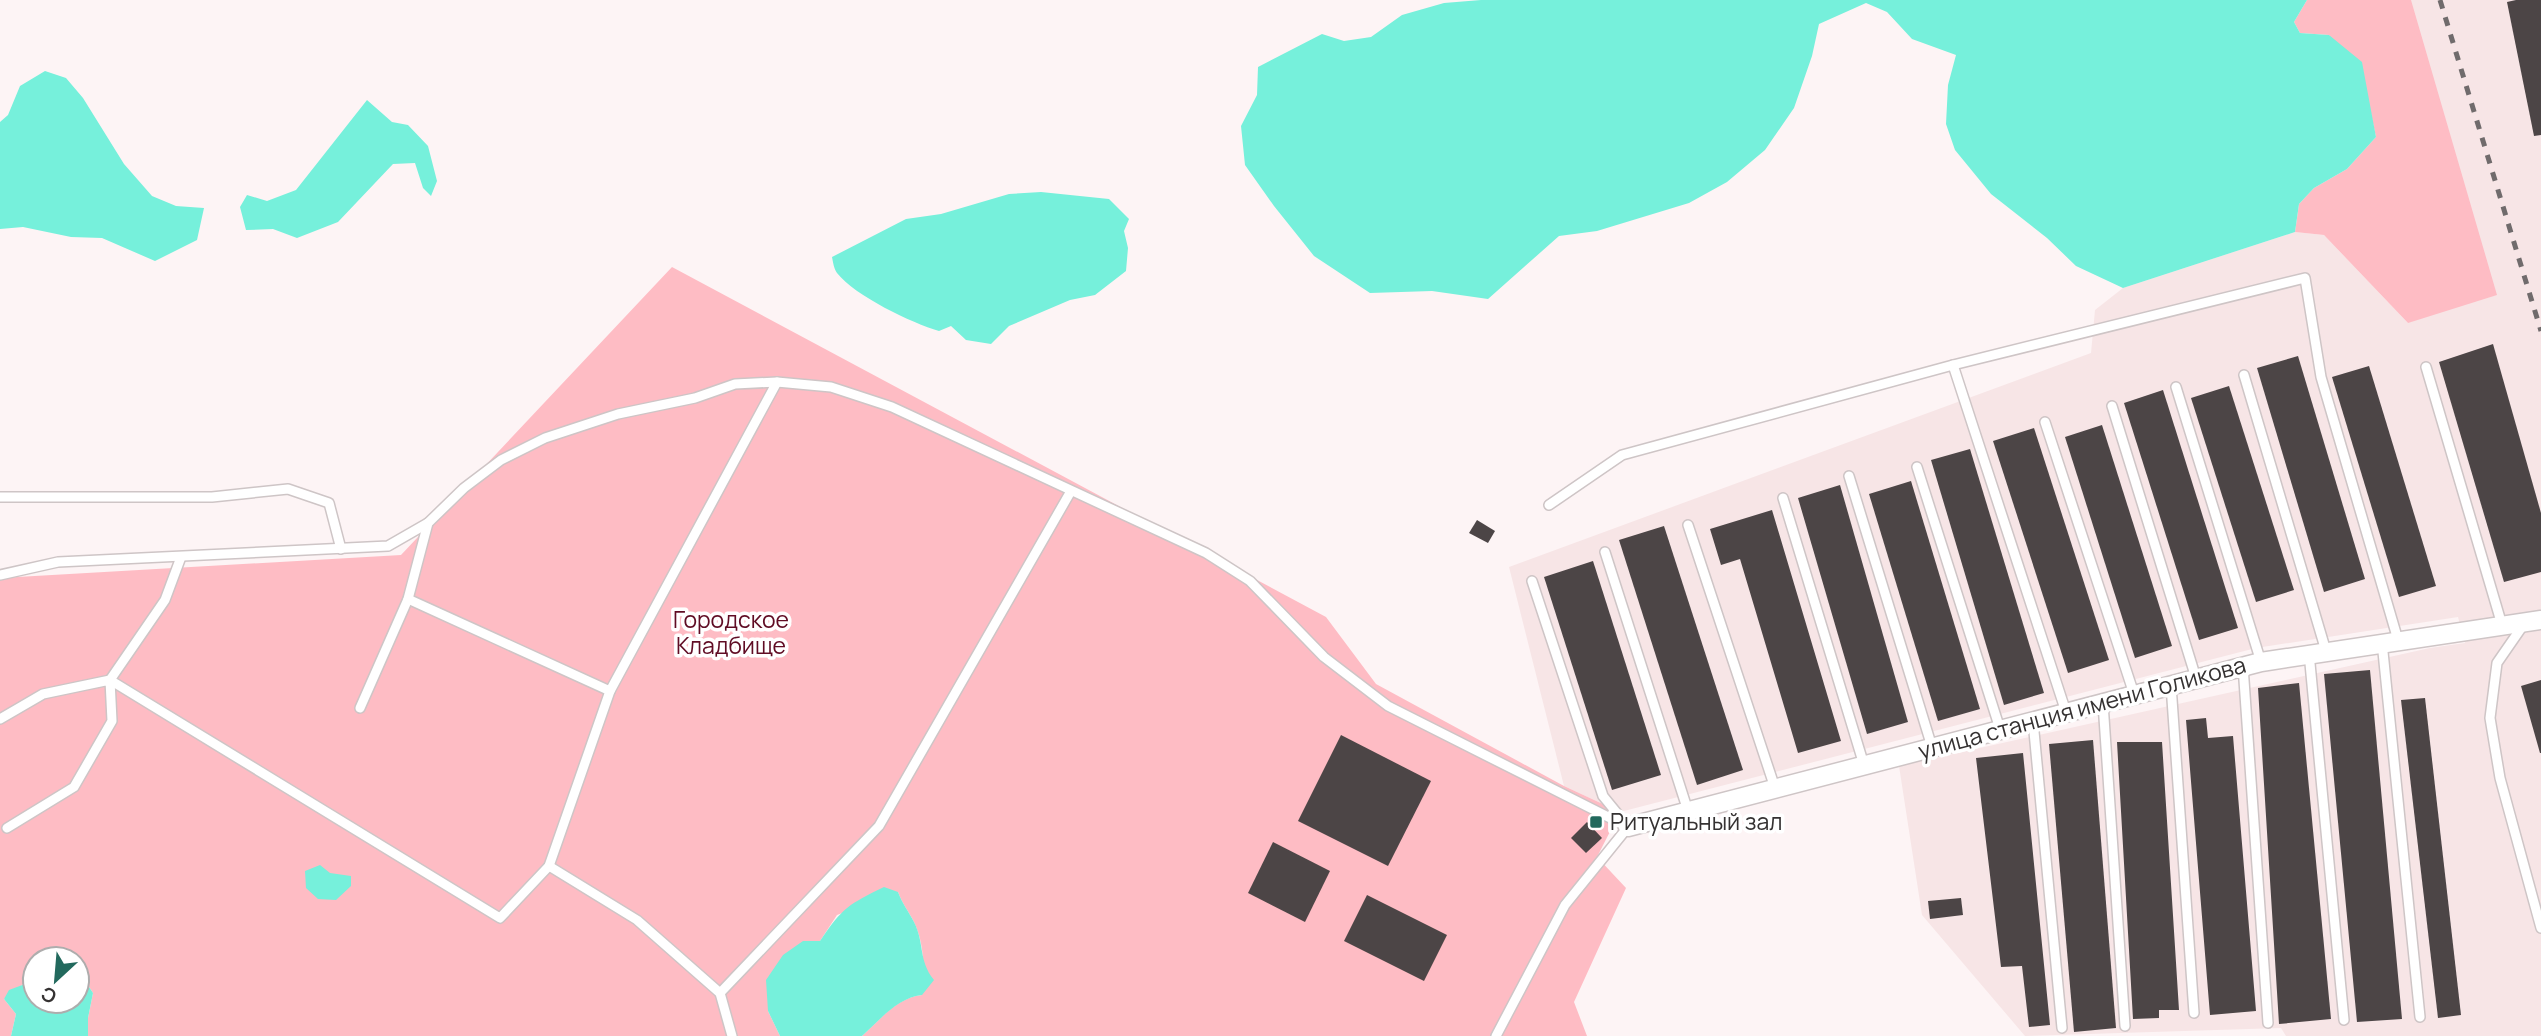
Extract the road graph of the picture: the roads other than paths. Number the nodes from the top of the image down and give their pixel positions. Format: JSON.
{"nodes":[{"id":1,"x":1953,"y":365,"type":"junction"},
{"id":2,"x":2426,"y":367,"type":"dead end"},
{"id":3,"x":2244,"y":375,"type":"dead end"},
{"id":4,"x":777,"y":382,"type":"junction"},
{"id":5,"x":2176,"y":387,"type":"dead end"},
{"id":6,"x":2112,"y":406,"type":"dead end"},
{"id":7,"x":2045,"y":422,"type":"dead end"},
{"id":8,"x":1917,"y":467,"type":"dead end"},
{"id":9,"x":1849,"y":476,"type":"dead end"},
{"id":10,"x":1072,"y":491,"type":"junction"},
{"id":11,"x":0,"y":497,"type":"edge"},
{"id":12,"x":1783,"y":498,"type":"dead end"},
{"id":13,"x":1549,"y":505,"type":"dead end"},
{"id":14,"x":428,"y":523,"type":"junction"},
{"id":15,"x":1688,"y":525,"type":"dead end"},
{"id":16,"x":341,"y":549,"type":"junction"},
{"id":17,"x":1605,"y":552,"type":"dead end"},
{"id":18,"x":181,"y":556,"type":"junction"},
{"id":19,"x":0,"y":575,"type":"edge"},
{"id":20,"x":1532,"y":581,"type":"dead end"},
{"id":21,"x":408,"y":599,"type":"junction"},
{"id":22,"x":2533,"y":621,"type":"edge"},
{"id":23,"x":2502,"y":625,"type":"junction"},
{"id":24,"x":2390,"y":641,"type":"junction"},
{"id":25,"x":2317,"y":652,"type":"junction"},
{"id":26,"x":2261,"y":662,"type":"junction"},
{"id":27,"x":2243,"y":666,"type":"junction"},
{"id":28,"x":2196,"y":678,"type":"junction"},
{"id":29,"x":110,"y":680,"type":"junction"},
{"id":30,"x":2171,"y":685,"type":"junction"},
{"id":31,"x":610,"y":691,"type":"junction"},
{"id":32,"x":2134,"y":694,"type":"junction"},
{"id":33,"x":2103,"y":703,"type":"junction"},
{"id":34,"x":360,"y":708,"type":"dead end"},
{"id":35,"x":2066,"y":712,"type":"junction"},
{"id":36,"x":0,"y":719,"type":"edge"},
{"id":37,"x":2034,"y":721,"type":"junction"},
{"id":38,"x":2000,"y":730,"type":"junction"},
{"id":39,"x":1932,"y":747,"type":"junction"},
{"id":40,"x":1864,"y":765,"type":"junction"},
{"id":41,"x":1774,"y":788,"type":"junction"},
{"id":42,"x":1688,"y":811,"type":"junction"},
{"id":43,"x":1628,"y":827,"type":"junction"},
{"id":44,"x":8,"y":828,"type":"dead end"},
{"id":45,"x":550,"y":866,"type":"junction"},
{"id":46,"x":2541,"y":928,"type":"edge"},
{"id":47,"x":720,"y":993,"type":"junction"},
{"id":48,"x":2194,"y":1013,"type":"dead end"},
{"id":49,"x":2420,"y":1017,"type":"dead end"},
{"id":50,"x":2344,"y":1020,"type":"dead end"},
{"id":51,"x":2268,"y":1023,"type":"dead end"},
{"id":52,"x":2125,"y":1026,"type":"dead end"},
{"id":53,"x":2062,"y":1028,"type":"dead end"},
{"id":54,"x":732,"y":1036,"type":"edge"},
{"id":55,"x":1496,"y":1036,"type":"edge"}],
"edges":[{"from":1,"to":13,"type":"lane"},
{"from":1,"to":24,"type":"lane"},
{"from":1,"to":35,"type":"lane"},
{"from":2,"to":23,"type":"lane"},
{"from":3,"to":25,"type":"lane"},
{"from":4,"to":10,"type":"lane"},
{"from":4,"to":14,"type":"lane"},
{"from":4,"to":31,"type":"lane"},
{"from":5,"to":26,"type":"lane"},
{"from":6,"to":28,"type":"lane"},
{"from":7,"to":32,"type":"lane"},
{"from":8,"to":38,"type":"lane"},
{"from":9,"to":39,"type":"lane"},
{"from":10,"to":43,"type":"lane"},
{"from":10,"to":47,"type":"lane"},
{"from":11,"to":16,"type":"lane"},
{"from":12,"to":40,"type":"lane"},
{"from":14,"to":16,"type":"lane"},
{"from":14,"to":21,"type":"lane"},
{"from":15,"to":41,"type":"lane"},
{"from":16,"to":18,"type":"lane"},
{"from":17,"to":42,"type":"lane"},
{"from":18,"to":19,"type":"lane"},
{"from":18,"to":29,"type":"lane"},
{"from":20,"to":43,"type":"lane"},
{"from":21,"to":31,"type":"lane"},
{"from":21,"to":34,"type":"lane"},
{"from":22,"to":23,"type":"street","name":"улица станция имени Голикова"},
{"from":22,"to":46,"type":"lane"},
{"from":23,"to":24,"type":"street","name":"улица станция имени Голикова"},
{"from":24,"to":25,"type":"street","name":"улица станция имени Голикова"},
{"from":24,"to":49,"type":"lane"},
{"from":25,"to":26,"type":"street","name":"улица станция имени Голикова"},
{"from":25,"to":50,"type":"lane"},
{"from":26,"to":27,"type":"street","name":"улица станция имени Голикова"},
{"from":27,"to":28,"type":"street","name":"улица станция имени Голикова"},
{"from":27,"to":51,"type":"lane"},
{"from":28,"to":30,"type":"street","name":"улица станция имени Голикова"},
{"from":29,"to":36,"type":"lane"},
{"from":29,"to":44,"type":"lane"},
{"from":29,"to":45,"type":"lane"},
{"from":30,"to":32,"type":"street","name":"улица станция имени Голикова"},
{"from":30,"to":48,"type":"lane"},
{"from":31,"to":45,"type":"lane"},
{"from":32,"to":33,"type":"street","name":"улица станция имени Голикова"},
{"from":33,"to":35,"type":"street","name":"улица станция имени Голикова"},
{"from":33,"to":52,"type":"lane"},
{"from":35,"to":37,"type":"street","name":"улица станция имени Голикова"},
{"from":37,"to":38,"type":"street","name":"улица станция имени Голикова"},
{"from":37,"to":53,"type":"lane"},
{"from":38,"to":39,"type":"street","name":"улица станция имени Голикова"},
{"from":39,"to":40,"type":"street","name":"улица станция имени Голикова"},
{"from":40,"to":41,"type":"street","name":"улица станция имени Голикова"},
{"from":41,"to":42,"type":"street","name":"улица станция имени Голикова"},
{"from":42,"to":43,"type":"street","name":"улица станция имени Голикова"},
{"from":43,"to":55,"type":"lane"},
{"from":45,"to":47,"type":"lane"},
{"from":47,"to":54,"type":"lane"}]}
